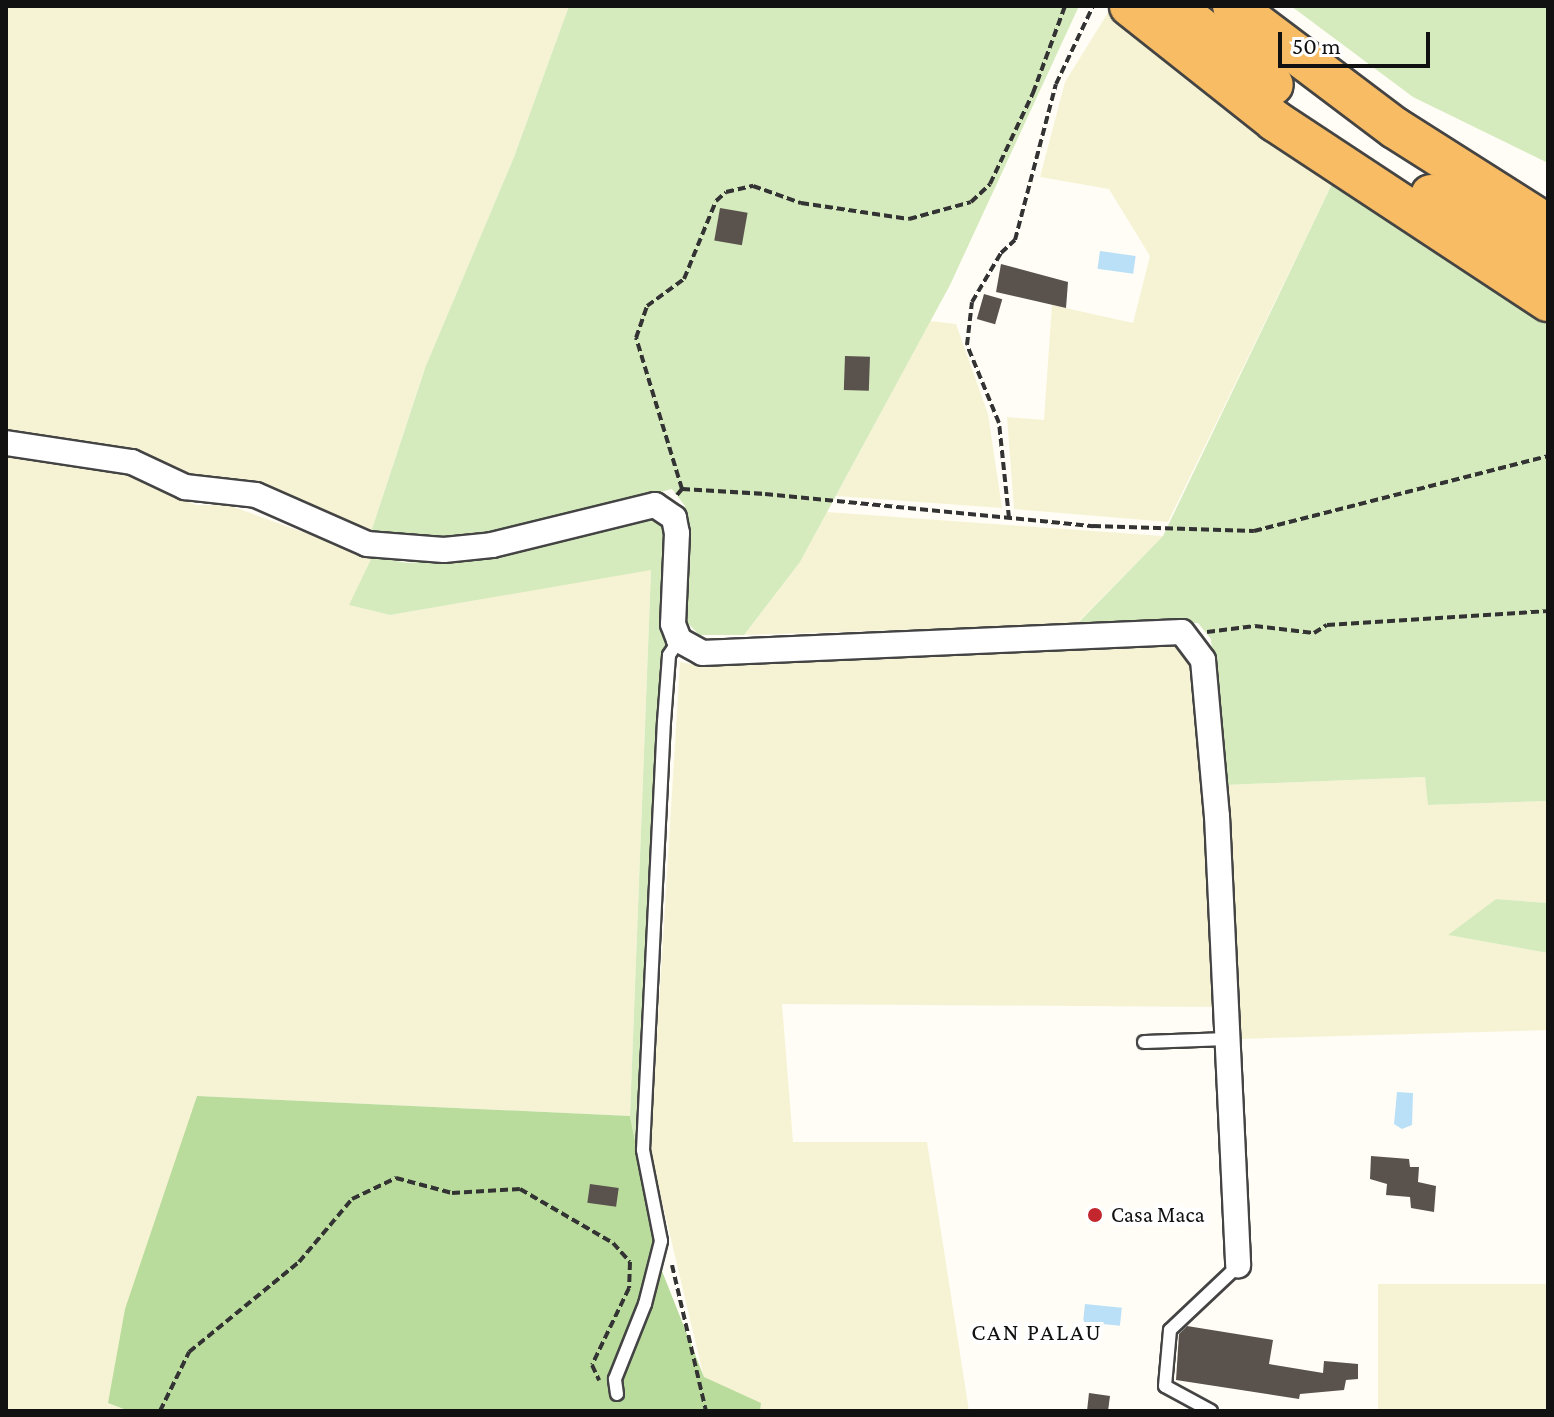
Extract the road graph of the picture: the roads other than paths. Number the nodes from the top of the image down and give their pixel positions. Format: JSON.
{"nodes":[{"id":1,"x":1130,"y":6,"type":"edge"},
{"id":2,"x":1173,"y":6,"type":"edge"},
{"id":3,"x":1233,"y":6,"type":"edge"},
{"id":4,"x":1464,"y":174,"type":"junction"},
{"id":5,"x":1548,"y":190,"type":"edge"},
{"id":6,"x":1548,"y":225,"type":"edge"},
{"id":7,"x":1548,"y":263,"type":"edge"},
{"id":8,"x":1548,"y":301,"type":"edge"},
{"id":9,"x":6,"y":443,"type":"edge"},
{"id":10,"x":679,"y":640,"type":"junction"},
{"id":11,"x":1228,"y":1039,"type":"junction"},
{"id":12,"x":1144,"y":1042,"type":"dead end"},
{"id":13,"x":1238,"y":1266,"type":"joint"},
{"id":14,"x":617,"y":1394,"type":"road end"},
{"id":15,"x":1211,"y":1411,"type":"edge"}],
"edges":[{"from":1,"to":8,"type":"highway"},
{"from":2,"to":7,"type":"highway"},
{"from":3,"to":4,"type":"highway"},
{"from":4,"to":5,"type":"highway"},
{"from":4,"to":6,"type":"highway"},
{"from":9,"to":10,"type":"street"},
{"from":10,"to":11,"type":"street"},
{"from":10,"to":14,"type":"lane"},
{"from":11,"to":12,"type":"lane"},
{"from":11,"to":13,"type":"street"},
{"from":13,"to":15,"type":"lane"}]}
